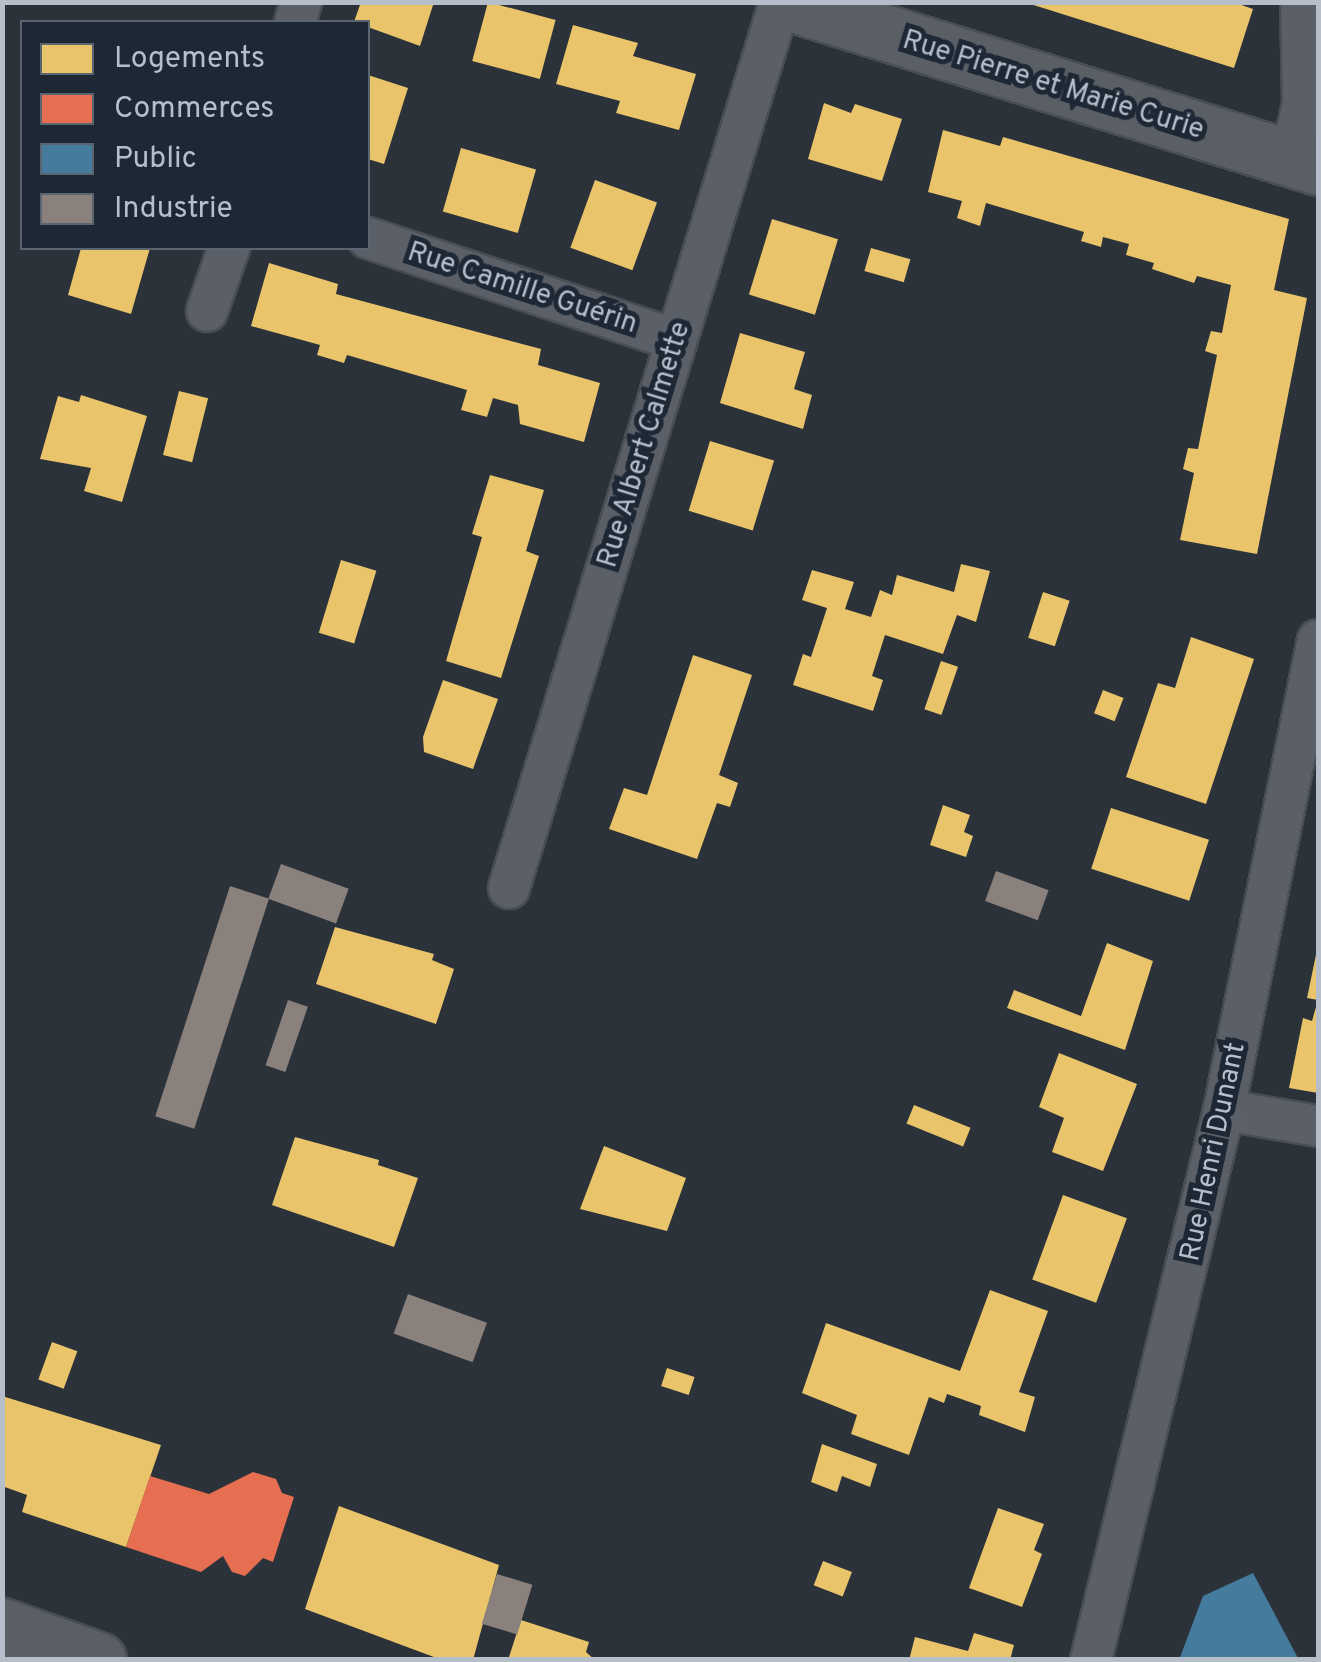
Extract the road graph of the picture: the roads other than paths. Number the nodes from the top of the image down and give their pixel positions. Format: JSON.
{"nodes":[{"id":1,"x":784,"y":2,"type":"edge"},
{"id":2,"x":1301,"y":2,"type":"edge"},
{"id":3,"x":1305,"y":162,"type":"edge"},
{"id":4,"x":370,"y":239,"type":"edge"},
{"id":5,"x":228,"y":250,"type":"edge"},
{"id":6,"x":208,"y":312,"type":"dead end"},
{"id":7,"x":676,"y":340,"type":"junction"},
{"id":8,"x":1318,"y":640,"type":"edge"},
{"id":9,"x":509,"y":888,"type":"dead end"},
{"id":10,"x":1224,"y":1110,"type":"junction"},
{"id":11,"x":1318,"y":1126,"type":"edge"},
{"id":12,"x":2,"y":1626,"type":"edge"},
{"id":13,"x":2,"y":1649,"type":"edge"},
{"id":14,"x":10,"y":1660,"type":"edge"},
{"id":15,"x":98,"y":1660,"type":"edge"},
{"id":16,"x":1092,"y":1660,"type":"edge"}],
"edges":[{"from":1,"to":3,"type":"street","name":"Rue Pierre et Marie Curie"},
{"from":1,"to":7,"type":"street","name":"Rue Albert Calmette"},
{"from":2,"to":3,"type":"street"},
{"from":4,"to":7,"type":"street","name":"Rue Camille Guérin"},
{"from":5,"to":6,"type":"street"},
{"from":7,"to":9,"type":"street","name":"Rue Albert Calmette"},
{"from":8,"to":10,"type":"street","name":"Rue Henri Dunant"},
{"from":10,"to":11,"type":"street"},
{"from":10,"to":16,"type":"street","name":"Rue Henri Dunant"},
{"from":12,"to":15,"type":"street"},
{"from":13,"to":14,"type":"street"}]}
